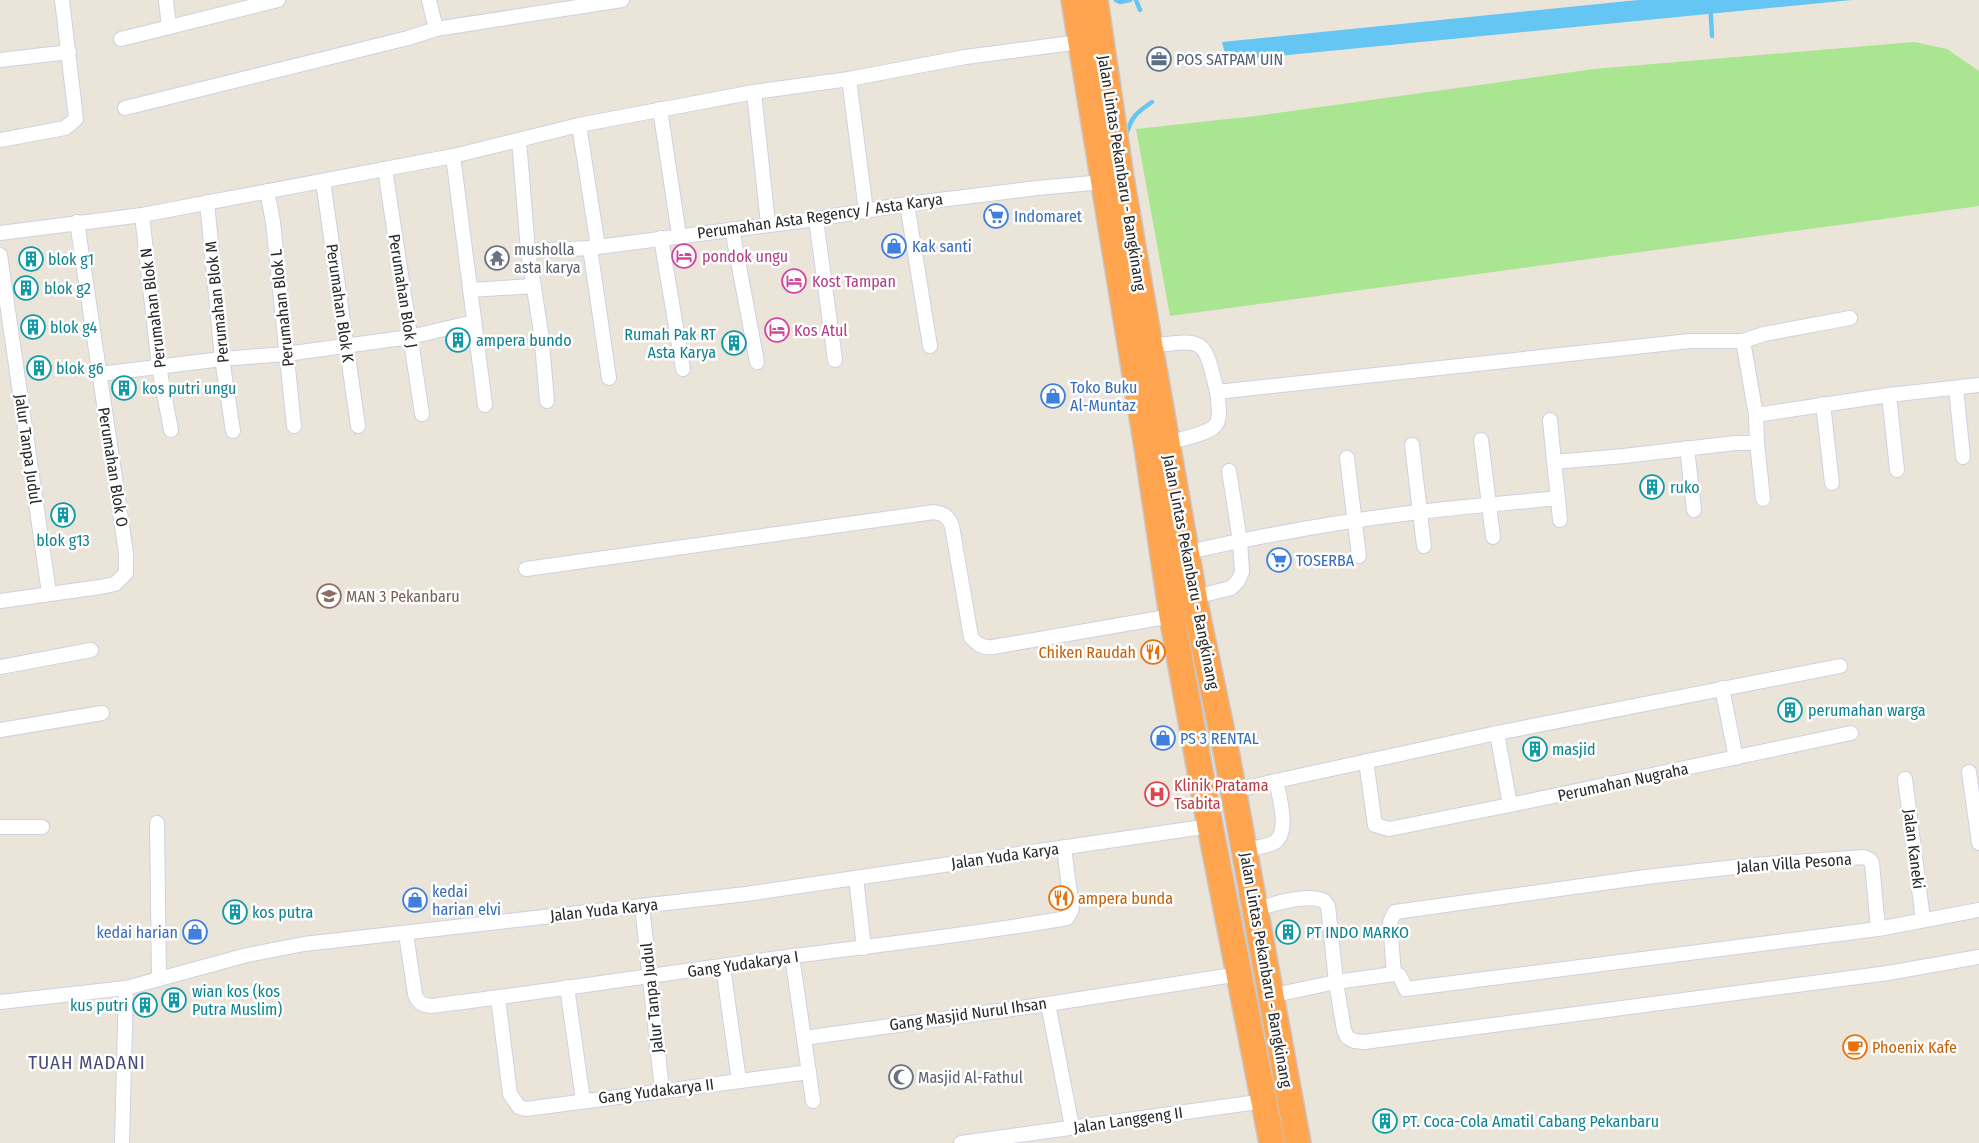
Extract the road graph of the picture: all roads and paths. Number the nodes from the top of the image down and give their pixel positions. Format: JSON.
{"nodes":[{"id":1,"x":62,"y":0,"type":"edge"},
{"id":2,"x":166,"y":0,"type":"edge"},
{"id":3,"x":278,"y":0,"type":"edge"},
{"id":4,"x":429,"y":0,"type":"edge"},
{"id":5,"x":622,"y":0,"type":"edge"},
{"id":6,"x":1074,"y":0,"type":"edge"},
{"id":7,"x":1094,"y":0,"type":"edge"},
{"id":8,"x":169,"y":28,"type":"junction"},
{"id":9,"x":436,"y":29,"type":"junction"},
{"id":10,"x":121,"y":39,"type":"dead end"},
{"id":11,"x":1080,"y":42,"type":"junction"},
{"id":12,"x":69,"y":52,"type":"junction"},
{"id":13,"x":0,"y":60,"type":"edge"},
{"id":14,"x":849,"y":79,"type":"junction"},
{"id":15,"x":754,"y":92,"type":"junction"},
{"id":16,"x":125,"y":108,"type":"dead end"},
{"id":17,"x":660,"y":109,"type":"junction"},
{"id":18,"x":578,"y":125,"type":"junction"},
{"id":19,"x":0,"y":140,"type":"edge"},
{"id":20,"x":519,"y":140,"type":"junction"},
{"id":21,"x":453,"y":156,"type":"junction"},
{"id":22,"x":385,"y":169,"type":"junction"},
{"id":23,"x":323,"y":181,"type":"junction"},
{"id":24,"x":1103,"y":182,"type":"junction"},
{"id":25,"x":267,"y":191,"type":"junction"},
{"id":26,"x":207,"y":202,"type":"junction"},
{"id":27,"x":907,"y":204,"type":"junction"},
{"id":28,"x":866,"y":211,"type":"junction"},
{"id":29,"x":142,"y":215,"type":"junction"},
{"id":30,"x":816,"y":219,"type":"junction"},
{"id":31,"x":77,"y":222,"type":"junction"},
{"id":32,"x":768,"y":224,"type":"junction"},
{"id":33,"x":732,"y":229,"type":"junction"},
{"id":34,"x":0,"y":233,"type":"edge"},
{"id":35,"x":680,"y":235,"type":"junction"},
{"id":36,"x":661,"y":238,"type":"junction"},
{"id":37,"x":594,"y":247,"type":"junction"},
{"id":38,"x":528,"y":251,"type":"junction"},
{"id":39,"x":0,"y":255,"type":"edge"},
{"id":40,"x":534,"y":286,"type":"junction"},
{"id":41,"x":470,"y":290,"type":"junction"},
{"id":42,"x":1850,"y":318,"type":"dead end"},
{"id":43,"x":474,"y":322,"type":"junction"},
{"id":44,"x":410,"y":337,"type":"junction"},
{"id":45,"x":1743,"y":341,"type":"junction"},
{"id":46,"x":347,"y":345,"type":"junction"},
{"id":47,"x":930,"y":346,"type":"dead end"},
{"id":48,"x":1150,"y":346,"type":"junction"},
{"id":49,"x":286,"y":354,"type":"junction"},
{"id":50,"x":222,"y":359,"type":"junction"},
{"id":51,"x":835,"y":360,"type":"dead end"},
{"id":52,"x":757,"y":362,"type":"dead end"},
{"id":53,"x":159,"y":367,"type":"junction"},
{"id":54,"x":683,"y":369,"type":"dead end"},
{"id":55,"x":100,"y":374,"type":"junction"},
{"id":56,"x":610,"y":378,"type":"dead end"},
{"id":57,"x":1979,"y":385,"type":"edge"},
{"id":58,"x":1956,"y":388,"type":"junction"},
{"id":59,"x":1217,"y":392,"type":"junction"},
{"id":60,"x":1889,"y":394,"type":"junction"},
{"id":61,"x":547,"y":401,"type":"dead end"},
{"id":62,"x":1823,"y":404,"type":"junction"},
{"id":63,"x":485,"y":405,"type":"dead end"},
{"id":64,"x":422,"y":414,"type":"dead end"},
{"id":65,"x":1756,"y":415,"type":"junction"},
{"id":66,"x":1550,"y":420,"type":"dead end"},
{"id":67,"x":294,"y":426,"type":"dead end"},
{"id":68,"x":358,"y":426,"type":"dead end"},
{"id":69,"x":171,"y":430,"type":"dead end"},
{"id":70,"x":233,"y":431,"type":"dead end"},
{"id":71,"x":1481,"y":440,"type":"dead end"},
{"id":72,"x":1167,"y":443,"type":"junction"},
{"id":73,"x":1757,"y":444,"type":"junction"},
{"id":74,"x":1412,"y":445,"type":"dead end"},
{"id":75,"x":1687,"y":448,"type":"junction"},
{"id":76,"x":1963,"y":457,"type":"dead end"},
{"id":77,"x":1347,"y":458,"type":"dead end"},
{"id":78,"x":1554,"y":462,"type":"junction"},
{"id":79,"x":1897,"y":470,"type":"dead end"},
{"id":80,"x":1229,"y":471,"type":"dead end"},
{"id":81,"x":1832,"y":483,"type":"dead end"},
{"id":82,"x":1558,"y":498,"type":"junction"},
{"id":83,"x":1763,"y":499,"type":"dead end"},
{"id":84,"x":1489,"y":506,"type":"junction"},
{"id":85,"x":1694,"y":510,"type":"dead end"},
{"id":86,"x":1419,"y":512,"type":"junction"},
{"id":87,"x":1355,"y":520,"type":"junction"},
{"id":88,"x":1560,"y":520,"type":"dead end"},
{"id":89,"x":1493,"y":537,"type":"dead end"},
{"id":90,"x":1240,"y":540,"type":"junction"},
{"id":91,"x":1424,"y":546,"type":"dead end"},
{"id":92,"x":1188,"y":552,"type":"junction"},
{"id":93,"x":1359,"y":556,"type":"dead end"},
{"id":94,"x":526,"y":569,"type":"dead end"},
{"id":95,"x":49,"y":593,"type":"junction"},
{"id":96,"x":1195,"y":597,"type":"junction"},
{"id":97,"x":0,"y":601,"type":"edge"},
{"id":98,"x":1172,"y":616,"type":"junction"},
{"id":99,"x":91,"y":650,"type":"dead end"},
{"id":100,"x":1840,"y":666,"type":"dead end"},
{"id":101,"x":0,"y":667,"type":"edge"},
{"id":102,"x":1722,"y":688,"type":"junction"},
{"id":103,"x":102,"y":712,"type":"dead end"},
{"id":104,"x":0,"y":730,"type":"edge"},
{"id":105,"x":1497,"y":733,"type":"junction"},
{"id":106,"x":1851,"y":734,"type":"dead end"},
{"id":107,"x":1736,"y":758,"type":"junction"},
{"id":108,"x":1366,"y":760,"type":"junction"},
{"id":109,"x":1969,"y":772,"type":"dead end"},
{"id":110,"x":1905,"y":778,"type":"dead end"},
{"id":111,"x":1276,"y":782,"type":"junction"},
{"id":112,"x":1233,"y":791,"type":"junction"},
{"id":113,"x":1510,"y":806,"type":"junction"},
{"id":114,"x":157,"y":823,"type":"dead end"},
{"id":115,"x":1210,"y":826,"type":"junction"},
{"id":116,"x":0,"y":827,"type":"edge"},
{"id":117,"x":42,"y":827,"type":"dead end"},
{"id":118,"x":1979,"y":843,"type":"edge"},
{"id":119,"x":1064,"y":848,"type":"junction"},
{"id":120,"x":1244,"y":850,"type":"junction"},
{"id":121,"x":856,"y":878,"type":"junction"},
{"id":122,"x":642,"y":906,"type":"junction"},
{"id":123,"x":1255,"y":910,"type":"junction"},
{"id":124,"x":1979,"y":910,"type":"edge"},
{"id":125,"x":1923,"y":920,"type":"junction"},
{"id":126,"x":1878,"y":930,"type":"junction"},
{"id":127,"x":406,"y":934,"type":"junction"},
{"id":128,"x":864,"y":948,"type":"junction"},
{"id":129,"x":792,"y":956,"type":"junction"},
{"id":130,"x":1979,"y":957,"type":"edge"},
{"id":131,"x":723,"y":967,"type":"junction"},
{"id":132,"x":1239,"y":974,"type":"junction"},
{"id":133,"x":1394,"y":974,"type":"junction"},
{"id":134,"x":650,"y":977,"type":"junction"},
{"id":135,"x":159,"y":979,"type":"junction"},
{"id":136,"x":1336,"y":982,"type":"junction"},
{"id":137,"x":567,"y":987,"type":"junction"},
{"id":138,"x":126,"y":988,"type":"junction"},
{"id":139,"x":1270,"y":996,"type":"junction"},
{"id":140,"x":498,"y":998,"type":"junction"},
{"id":141,"x":0,"y":1002,"type":"edge"},
{"id":142,"x":1048,"y":1004,"type":"junction"},
{"id":143,"x":804,"y":1038,"type":"junction"},
{"id":144,"x":809,"y":1072,"type":"junction"},
{"id":145,"x":739,"y":1081,"type":"junction"},
{"id":146,"x":662,"y":1090,"type":"junction"},
{"id":147,"x":583,"y":1100,"type":"junction"},
{"id":148,"x":813,"y":1101,"type":"dead end"},
{"id":149,"x":1265,"y":1101,"type":"junction"},
{"id":150,"x":1072,"y":1127,"type":"junction"},
{"id":151,"x":122,"y":1143,"type":"edge"},
{"id":152,"x":961,"y":1143,"type":"edge"},
{"id":153,"x":1272,"y":1143,"type":"edge"},
{"id":154,"x":1298,"y":1143,"type":"edge"}],
"edges":[{"from":1,"to":12,"type":"street"},
{"from":2,"to":8,"type":"street"},
{"from":3,"to":8,"type":"street"},
{"from":4,"to":9,"type":"street"},
{"from":5,"to":9,"type":"street"},
{"from":6,"to":11,"type":"highway","name":"Jalan Lintas Pekanbaru - Bangkinang"},
{"from":7,"to":48,"type":"highway","name":"Jalan Lintas Pekanbaru - Bangkinang"},
{"from":8,"to":10,"type":"street"},
{"from":9,"to":16,"type":"street"},
{"from":11,"to":14,"type":"street"},
{"from":11,"to":24,"type":"highway","name":"Jalan Lintas Pekanbaru - Bangkinang"},
{"from":12,"to":13,"type":"street"},
{"from":12,"to":19,"type":"street"},
{"from":14,"to":15,"type":"street"},
{"from":14,"to":28,"type":"street"},
{"from":15,"to":17,"type":"street"},
{"from":15,"to":32,"type":"street"},
{"from":17,"to":18,"type":"street"},
{"from":17,"to":35,"type":"street"},
{"from":18,"to":20,"type":"street"},
{"from":18,"to":37,"type":"street"},
{"from":20,"to":21,"type":"street"},
{"from":20,"to":38,"type":"street"},
{"from":21,"to":22,"type":"street"},
{"from":21,"to":41,"type":"street"},
{"from":22,"to":23,"type":"street"},
{"from":22,"to":44,"type":"street","name":"Perumahan Blok J"},
{"from":23,"to":25,"type":"street"},
{"from":23,"to":46,"type":"street","name":"Perumahan Blok K"},
{"from":24,"to":27,"type":"street","name":"Perumahan Asta Regency / Asta Karya"},
{"from":24,"to":98,"type":"highway","name":"Jalan Lintas Pekanbaru - Bangkinang"},
{"from":25,"to":26,"type":"street"},
{"from":25,"to":49,"type":"street","name":"Perumahan Blok L"},
{"from":26,"to":29,"type":"street"},
{"from":26,"to":50,"type":"street","name":"Perumahan Blok M"},
{"from":27,"to":28,"type":"street","name":"Perumahan Asta Regency / Asta Karya"},
{"from":27,"to":47,"type":"street"},
{"from":28,"to":30,"type":"street","name":"Perumahan Asta Regency / Asta Karya"},
{"from":29,"to":31,"type":"street"},
{"from":29,"to":53,"type":"street","name":"Perumahan Blok N"},
{"from":30,"to":32,"type":"street","name":"Perumahan Asta Regency / Asta Karya"},
{"from":30,"to":51,"type":"street"},
{"from":31,"to":34,"type":"street"},
{"from":31,"to":55,"type":"street","name":"Perumahan Blok O"},
{"from":32,"to":33,"type":"street","name":"Perumahan Asta Regency / Asta Karya"},
{"from":33,"to":35,"type":"street","name":"Perumahan Asta Regency / Asta Karya"},
{"from":33,"to":52,"type":"street"},
{"from":35,"to":36,"type":"street","name":"Perumahan Asta Regency / Asta Karya"},
{"from":36,"to":37,"type":"street","name":"Perumahan Asta Regency / Asta Karya"},
{"from":36,"to":54,"type":"street"},
{"from":37,"to":38,"type":"street","name":"Perumahan Asta Regency / Asta Karya"},
{"from":37,"to":56,"type":"street"},
{"from":38,"to":40,"type":"street"},
{"from":39,"to":95,"type":"street","name":"Jalur Tanpa Judul"},
{"from":40,"to":41,"type":"street"},
{"from":40,"to":61,"type":"street"},
{"from":41,"to":43,"type":"street"},
{"from":42,"to":45,"type":"street"},
{"from":43,"to":44,"type":"street"},
{"from":43,"to":63,"type":"street"},
{"from":44,"to":46,"type":"street"},
{"from":44,"to":64,"type":"street","name":"Perumahan Blok J"},
{"from":45,"to":59,"type":"street"},
{"from":45,"to":65,"type":"street"},
{"from":46,"to":49,"type":"street"},
{"from":46,"to":68,"type":"street","name":"Perumahan Blok K"},
{"from":48,"to":59,"type":"street"},
{"from":48,"to":72,"type":"highway","name":"Jalan Lintas Pekanbaru - Bangkinang"},
{"from":49,"to":50,"type":"street"},
{"from":49,"to":67,"type":"street","name":"Perumahan Blok L"},
{"from":50,"to":53,"type":"street"},
{"from":50,"to":70,"type":"street","name":"Perumahan Blok M"},
{"from":53,"to":55,"type":"street"},
{"from":53,"to":69,"type":"street","name":"Perumahan Blok N"},
{"from":55,"to":95,"type":"street","name":"Perumahan Blok O"},
{"from":57,"to":58,"type":"street"},
{"from":58,"to":60,"type":"street"},
{"from":58,"to":76,"type":"street"},
{"from":59,"to":72,"type":"street"},
{"from":60,"to":62,"type":"street"},
{"from":60,"to":79,"type":"street"},
{"from":62,"to":65,"type":"street"},
{"from":62,"to":81,"type":"street"},
{"from":65,"to":73,"type":"street"},
{"from":66,"to":78,"type":"street"},
{"from":71,"to":84,"type":"street"},
{"from":72,"to":92,"type":"highway","name":"Jalan Lintas Pekanbaru - Bangkinang"},
{"from":73,"to":75,"type":"street"},
{"from":73,"to":83,"type":"street"},
{"from":74,"to":86,"type":"street"},
{"from":75,"to":78,"type":"street"},
{"from":75,"to":85,"type":"street"},
{"from":77,"to":87,"type":"street"},
{"from":78,"to":82,"type":"street"},
{"from":80,"to":90,"type":"street"},
{"from":82,"to":84,"type":"street"},
{"from":82,"to":88,"type":"street"},
{"from":84,"to":86,"type":"street"},
{"from":84,"to":89,"type":"street"},
{"from":86,"to":87,"type":"street"},
{"from":86,"to":91,"type":"street"},
{"from":87,"to":90,"type":"street"},
{"from":87,"to":93,"type":"street"},
{"from":90,"to":92,"type":"street"},
{"from":90,"to":96,"type":"street"},
{"from":92,"to":96,"type":"highway","name":"Jalan Lintas Pekanbaru - Bangkinang"},
{"from":94,"to":98,"type":"street"},
{"from":95,"to":97,"type":"street"},
{"from":96,"to":112,"type":"highway","name":"Jalan Lintas Pekanbaru - Bangkinang"},
{"from":98,"to":115,"type":"highway","name":"Jalan Lintas Pekanbaru - Bangkinang"},
{"from":99,"to":101,"type":"street"},
{"from":100,"to":102,"type":"street"},
{"from":102,"to":105,"type":"street"},
{"from":102,"to":107,"type":"street"},
{"from":103,"to":104,"type":"street"},
{"from":105,"to":108,"type":"street"},
{"from":105,"to":113,"type":"street"},
{"from":106,"to":107,"type":"street","name":"Perumahan Nugraha"},
{"from":107,"to":113,"type":"street","name":"Perumahan Nugraha"},
{"from":108,"to":111,"type":"street"},
{"from":108,"to":113,"type":"street","name":"Perumahan Nugraha"},
{"from":109,"to":118,"type":"street"},
{"from":110,"to":125,"type":"street","name":"Jalan Kaneki"},
{"from":111,"to":112,"type":"street"},
{"from":111,"to":120,"type":"street"},
{"from":112,"to":120,"type":"highway","name":"Jalan Lintas Pekanbaru - Bangkinang"},
{"from":114,"to":135,"type":"street"},
{"from":115,"to":119,"type":"street","name":"Jalan Yuda Karya"},
{"from":115,"to":132,"type":"highway","name":"Jalan Lintas Pekanbaru - Bangkinang"},
{"from":116,"to":117,"type":"street"},
{"from":119,"to":121,"type":"street","name":"Jalan Yuda Karya"},
{"from":119,"to":128,"type":"street","name":"Gang Yudakarya I"},
{"from":120,"to":123,"type":"highway","name":"Jalan Lintas Pekanbaru - Bangkinang"},
{"from":121,"to":122,"type":"street","name":"Jalan Yuda Karya"},
{"from":121,"to":128,"type":"street"},
{"from":122,"to":127,"type":"street","name":"Jalan Yuda Karya"},
{"from":122,"to":134,"type":"street","name":"Jalur Tanpa Judul"},
{"from":123,"to":136,"type":"street"},
{"from":123,"to":139,"type":"highway","name":"Jalan Lintas Pekanbaru - Bangkinang"},
{"from":124,"to":125,"type":"street"},
{"from":125,"to":126,"type":"street"},
{"from":126,"to":133,"type":"street"},
{"from":126,"to":133,"type":"street","name":"Jalan Villa Pesona"},
{"from":127,"to":135,"type":"street","name":"Jalan Yuda Karya"},
{"from":127,"to":140,"type":"street","name":"Gang Yudakarya I"},
{"from":128,"to":129,"type":"street","name":"Gang Yudakarya I"},
{"from":129,"to":131,"type":"street","name":"Gang Yudakarya I"},
{"from":129,"to":143,"type":"street"},
{"from":130,"to":136,"type":"street"},
{"from":131,"to":134,"type":"street","name":"Gang Yudakarya I"},
{"from":131,"to":145,"type":"street"},
{"from":132,"to":142,"type":"street","name":"Gang Masjid Nurul Ihsan"},
{"from":132,"to":149,"type":"highway","name":"Jalan Lintas Pekanbaru - Bangkinang"},
{"from":133,"to":136,"type":"street"},
{"from":134,"to":137,"type":"street","name":"Gang Yudakarya I"},
{"from":134,"to":146,"type":"street","name":"Jalur Tanpa Judul"},
{"from":135,"to":138,"type":"street","name":"Jalan Yuda Karya"},
{"from":136,"to":139,"type":"street"},
{"from":137,"to":140,"type":"street","name":"Gang Yudakarya I"},
{"from":137,"to":147,"type":"street"},
{"from":138,"to":141,"type":"street","name":"Jalan Yuda Karya"},
{"from":138,"to":151,"type":"street"},
{"from":139,"to":154,"type":"highway","name":"Jalan Lintas Pekanbaru - Bangkinang"},
{"from":140,"to":147,"type":"street","name":"Gang Yudakarya II"},
{"from":142,"to":143,"type":"street","name":"Gang Masjid Nurul Ihsan"},
{"from":142,"to":150,"type":"street"},
{"from":143,"to":144,"type":"street"},
{"from":144,"to":145,"type":"street","name":"Gang Yudakarya II"},
{"from":144,"to":148,"type":"street"},
{"from":145,"to":146,"type":"street","name":"Gang Yudakarya II"},
{"from":146,"to":147,"type":"street","name":"Gang Yudakarya II"},
{"from":149,"to":150,"type":"street","name":"Jalan Langgeng II"},
{"from":149,"to":153,"type":"highway","name":"Jalan Lintas Pekanbaru - Bangkinang"},
{"from":150,"to":152,"type":"street","name":"Jalan Langgeng II"}]}
